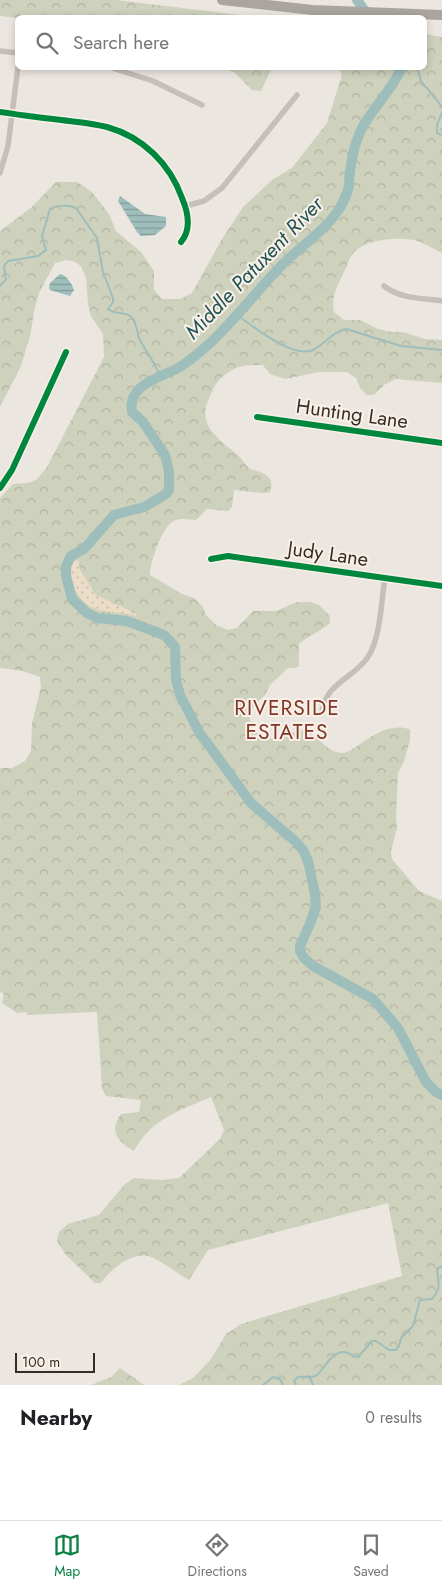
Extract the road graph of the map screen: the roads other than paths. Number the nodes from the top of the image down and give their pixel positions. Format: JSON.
{"nodes":[{"id":1,"x":224,"y":0,"type":"edge"},
{"id":2,"x":442,"y":15,"type":"edge"},
{"id":3,"x":0,"y":51,"type":"edge"},
{"id":4,"x":15,"y":53,"type":"edge"},
{"id":5,"x":18,"y":70,"type":"edge"},
{"id":6,"x":118,"y":70,"type":"edge"},
{"id":7,"x":297,"y":95,"type":"dead end"},
{"id":8,"x":202,"y":104,"type":"dead end"},
{"id":9,"x":0,"y":112,"type":"edge"},
{"id":10,"x":12,"y":114,"type":"junction"},
{"id":11,"x":0,"y":173,"type":"edge"},
{"id":12,"x":186,"y":206,"type":"junction"},
{"id":13,"x":181,"y":242,"type":"dead end"},
{"id":14,"x":384,"y":286,"type":"dead end"},
{"id":15,"x":442,"y":301,"type":"edge"},
{"id":16,"x":66,"y":352,"type":"dead end"},
{"id":17,"x":257,"y":417,"type":"dead end"},
{"id":18,"x":442,"y":443,"type":"edge"},
{"id":19,"x":0,"y":488,"type":"edge"},
{"id":20,"x":211,"y":559,"type":"dead end"},
{"id":21,"x":385,"y":578,"type":"junction"},
{"id":22,"x":442,"y":586,"type":"edge"},
{"id":23,"x":322,"y":711,"type":"dead end"}],
"edges":[{"from":1,"to":2,"type":"highway"},
{"from":3,"to":4,"type":"street"},
{"from":5,"to":10,"type":"street"},
{"from":6,"to":8,"type":"street"},
{"from":7,"to":12,"type":"street"},
{"from":9,"to":10,"type":"street"},
{"from":10,"to":11,"type":"street"},
{"from":10,"to":12,"type":"street"},
{"from":12,"to":13,"type":"street"},
{"from":14,"to":15,"type":"street"},
{"from":16,"to":19,"type":"street"},
{"from":17,"to":18,"type":"street","name":"Hunting Lane"},
{"from":20,"to":21,"type":"street","name":"Judy Lane"},
{"from":21,"to":22,"type":"street","name":"Judy Lane"},
{"from":21,"to":23,"type":"street"}]}
